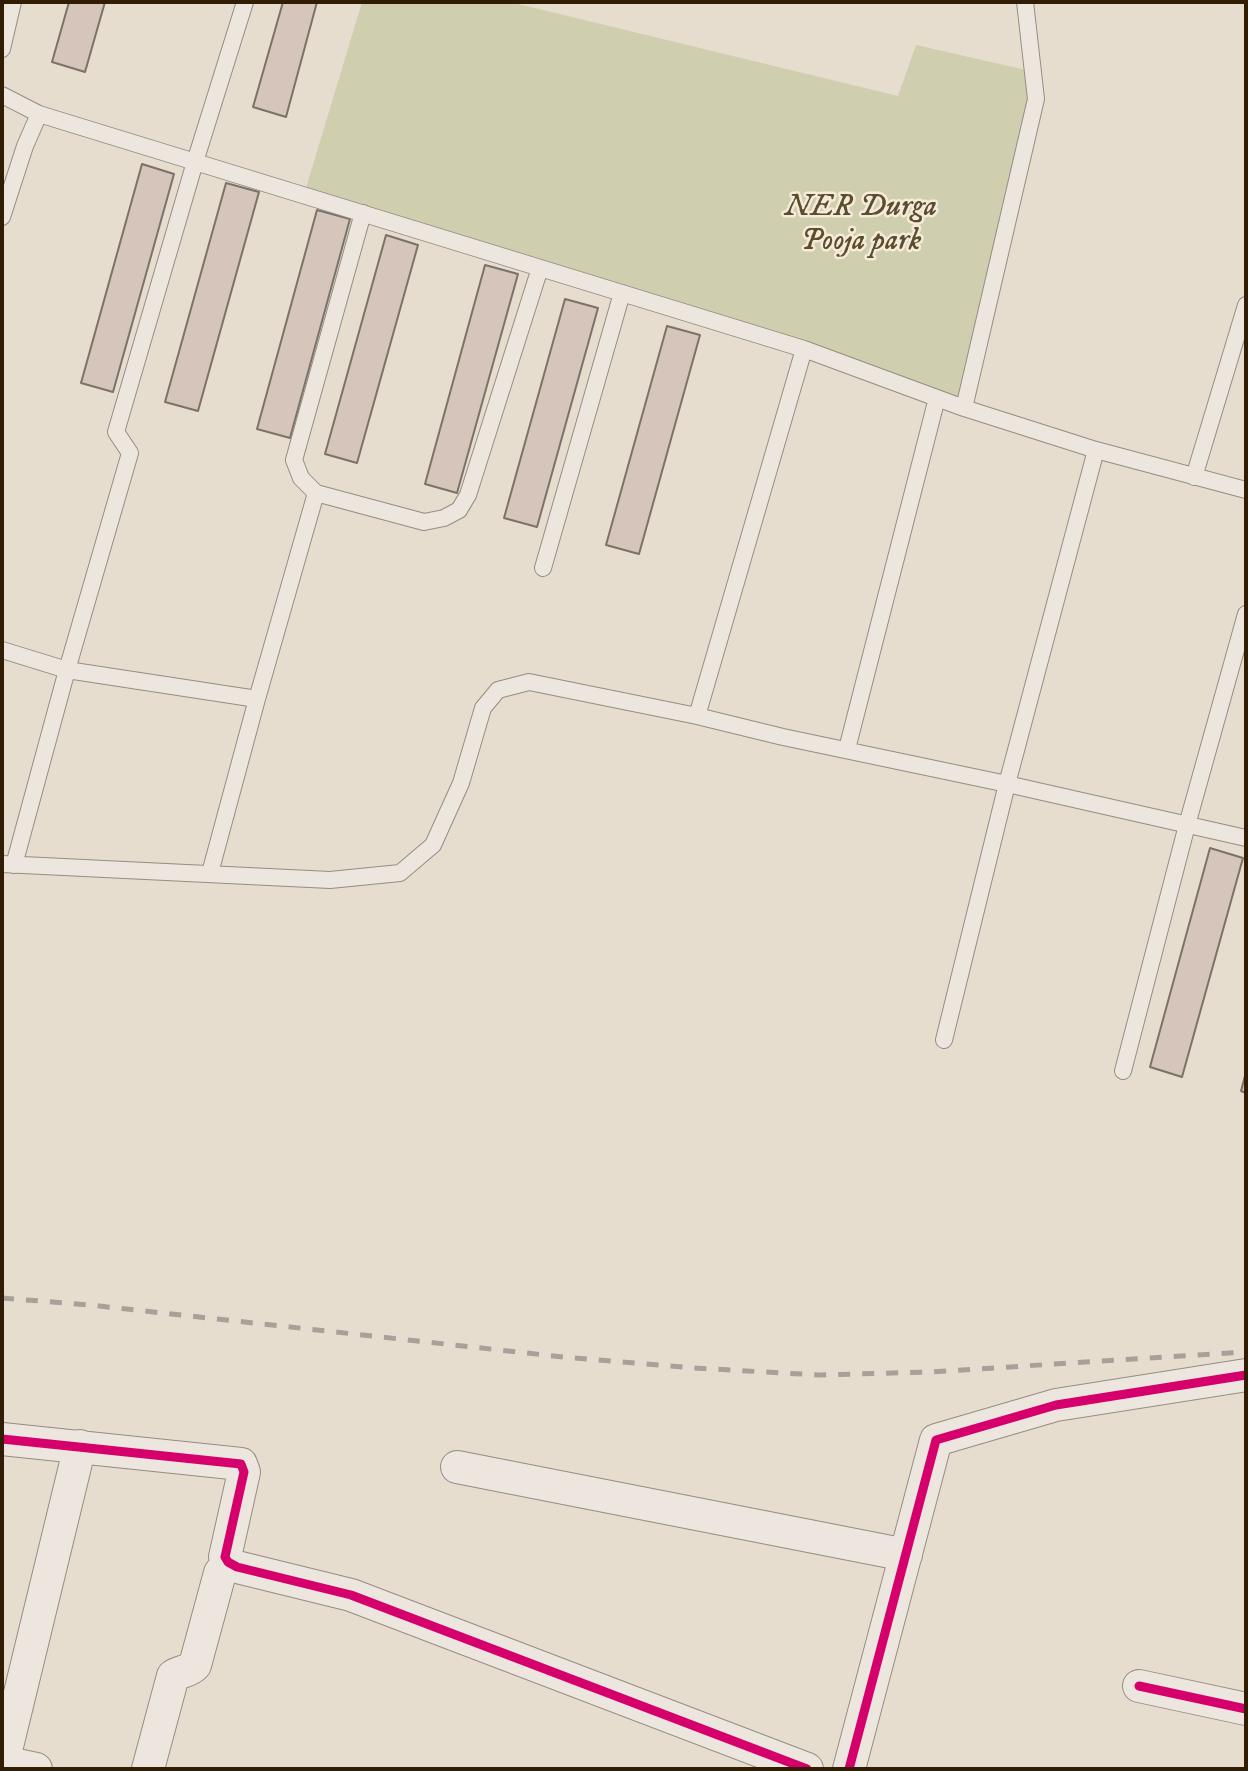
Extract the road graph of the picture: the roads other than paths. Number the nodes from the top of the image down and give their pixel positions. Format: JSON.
{"nodes":[{"id":1,"x":13,"y":2,"type":"edge"},
{"id":2,"x":245,"y":2,"type":"edge"},
{"id":3,"x":1025,"y":2,"type":"edge"},
{"id":4,"x":2,"y":49,"type":"edge"},
{"id":5,"x":2,"y":95,"type":"edge"},
{"id":6,"x":39,"y":114,"type":"junction"},
{"id":7,"x":195,"y":162,"type":"junction"},
{"id":8,"x":363,"y":213,"type":"junction"},
{"id":9,"x":2,"y":217,"type":"edge"},
{"id":10,"x":540,"y":268,"type":"junction"},
{"id":11,"x":622,"y":293,"type":"junction"},
{"id":12,"x":1246,"y":304,"type":"edge"},
{"id":13,"x":804,"y":349,"type":"junction"},
{"id":14,"x":937,"y":398,"type":"junction"},
{"id":15,"x":964,"y":408,"type":"junction"},
{"id":16,"x":1096,"y":450,"type":"junction"},
{"id":17,"x":1194,"y":477,"type":"junction"},
{"id":18,"x":1246,"y":490,"type":"edge"},
{"id":19,"x":316,"y":493,"type":"junction"},
{"id":20,"x":543,"y":568,"type":"dead end"},
{"id":21,"x":1246,"y":614,"type":"edge"},
{"id":22,"x":2,"y":650,"type":"edge"},
{"id":23,"x":67,"y":670,"type":"junction"},
{"id":24,"x":257,"y":699,"type":"junction"},
{"id":25,"x":697,"y":716,"type":"junction"},
{"id":26,"x":846,"y":749,"type":"junction"},
{"id":27,"x":1007,"y":784,"type":"junction"},
{"id":28,"x":1186,"y":825,"type":"junction"},
{"id":29,"x":1246,"y":838,"type":"edge"},
{"id":30,"x":8,"y":864,"type":"edge"},
{"id":31,"x":210,"y":873,"type":"junction"},
{"id":32,"x":944,"y":1040,"type":"dead end"},
{"id":33,"x":1123,"y":1071,"type":"dead end"},
{"id":34,"x":1246,"y":1375,"type":"edge"},
{"id":35,"x":2,"y":1439,"type":"edge"},
{"id":36,"x":80,"y":1446,"type":"junction"},
{"id":37,"x":457,"y":1467,"type":"dead end"},
{"id":38,"x":906,"y":1555,"type":"junction"},
{"id":39,"x":228,"y":1562,"type":"junction"},
{"id":40,"x":1139,"y":1686,"type":"dead end"},
{"id":41,"x":1246,"y":1709,"type":"edge"},
{"id":42,"x":2,"y":1764,"type":"edge"},
{"id":43,"x":36,"y":1769,"type":"edge"},
{"id":44,"x":148,"y":1769,"type":"edge"},
{"id":45,"x":807,"y":1769,"type":"edge"},
{"id":46,"x":849,"y":1769,"type":"edge"}],
"edges":[{"from":1,"to":4,"type":"lane"},
{"from":2,"to":7,"type":"lane"},
{"from":3,"to":15,"type":"lane"},
{"from":5,"to":6,"type":"lane"},
{"from":6,"to":7,"type":"lane"},
{"from":6,"to":9,"type":"lane"},
{"from":7,"to":8,"type":"lane"},
{"from":7,"to":23,"type":"lane"},
{"from":8,"to":10,"type":"lane"},
{"from":8,"to":19,"type":"lane"},
{"from":10,"to":11,"type":"lane"},
{"from":10,"to":19,"type":"lane"},
{"from":11,"to":13,"type":"lane"},
{"from":11,"to":20,"type":"lane"},
{"from":12,"to":17,"type":"lane"},
{"from":13,"to":14,"type":"lane"},
{"from":13,"to":25,"type":"lane"},
{"from":14,"to":15,"type":"lane"},
{"from":14,"to":26,"type":"lane"},
{"from":15,"to":16,"type":"lane"},
{"from":16,"to":17,"type":"lane"},
{"from":16,"to":27,"type":"lane"},
{"from":17,"to":18,"type":"lane"},
{"from":19,"to":24,"type":"lane"},
{"from":21,"to":28,"type":"lane"},
{"from":22,"to":23,"type":"lane"},
{"from":23,"to":24,"type":"lane"},
{"from":23,"to":30,"type":"lane"},
{"from":24,"to":31,"type":"lane"},
{"from":25,"to":26,"type":"lane"},
{"from":25,"to":31,"type":"lane"},
{"from":26,"to":27,"type":"lane"},
{"from":27,"to":28,"type":"lane"},
{"from":27,"to":32,"type":"lane"},
{"from":28,"to":29,"type":"lane"},
{"from":28,"to":33,"type":"lane"},
{"from":30,"to":31,"type":"lane"},
{"from":34,"to":38,"type":"street"},
{"from":35,"to":36,"type":"street"},
{"from":36,"to":39,"type":"street"},
{"from":36,"to":42,"type":"street"},
{"from":37,"to":38,"type":"street"},
{"from":38,"to":46,"type":"street"},
{"from":39,"to":44,"type":"street"},
{"from":39,"to":45,"type":"street"},
{"from":40,"to":41,"type":"street"},
{"from":42,"to":43,"type":"street"}]}
